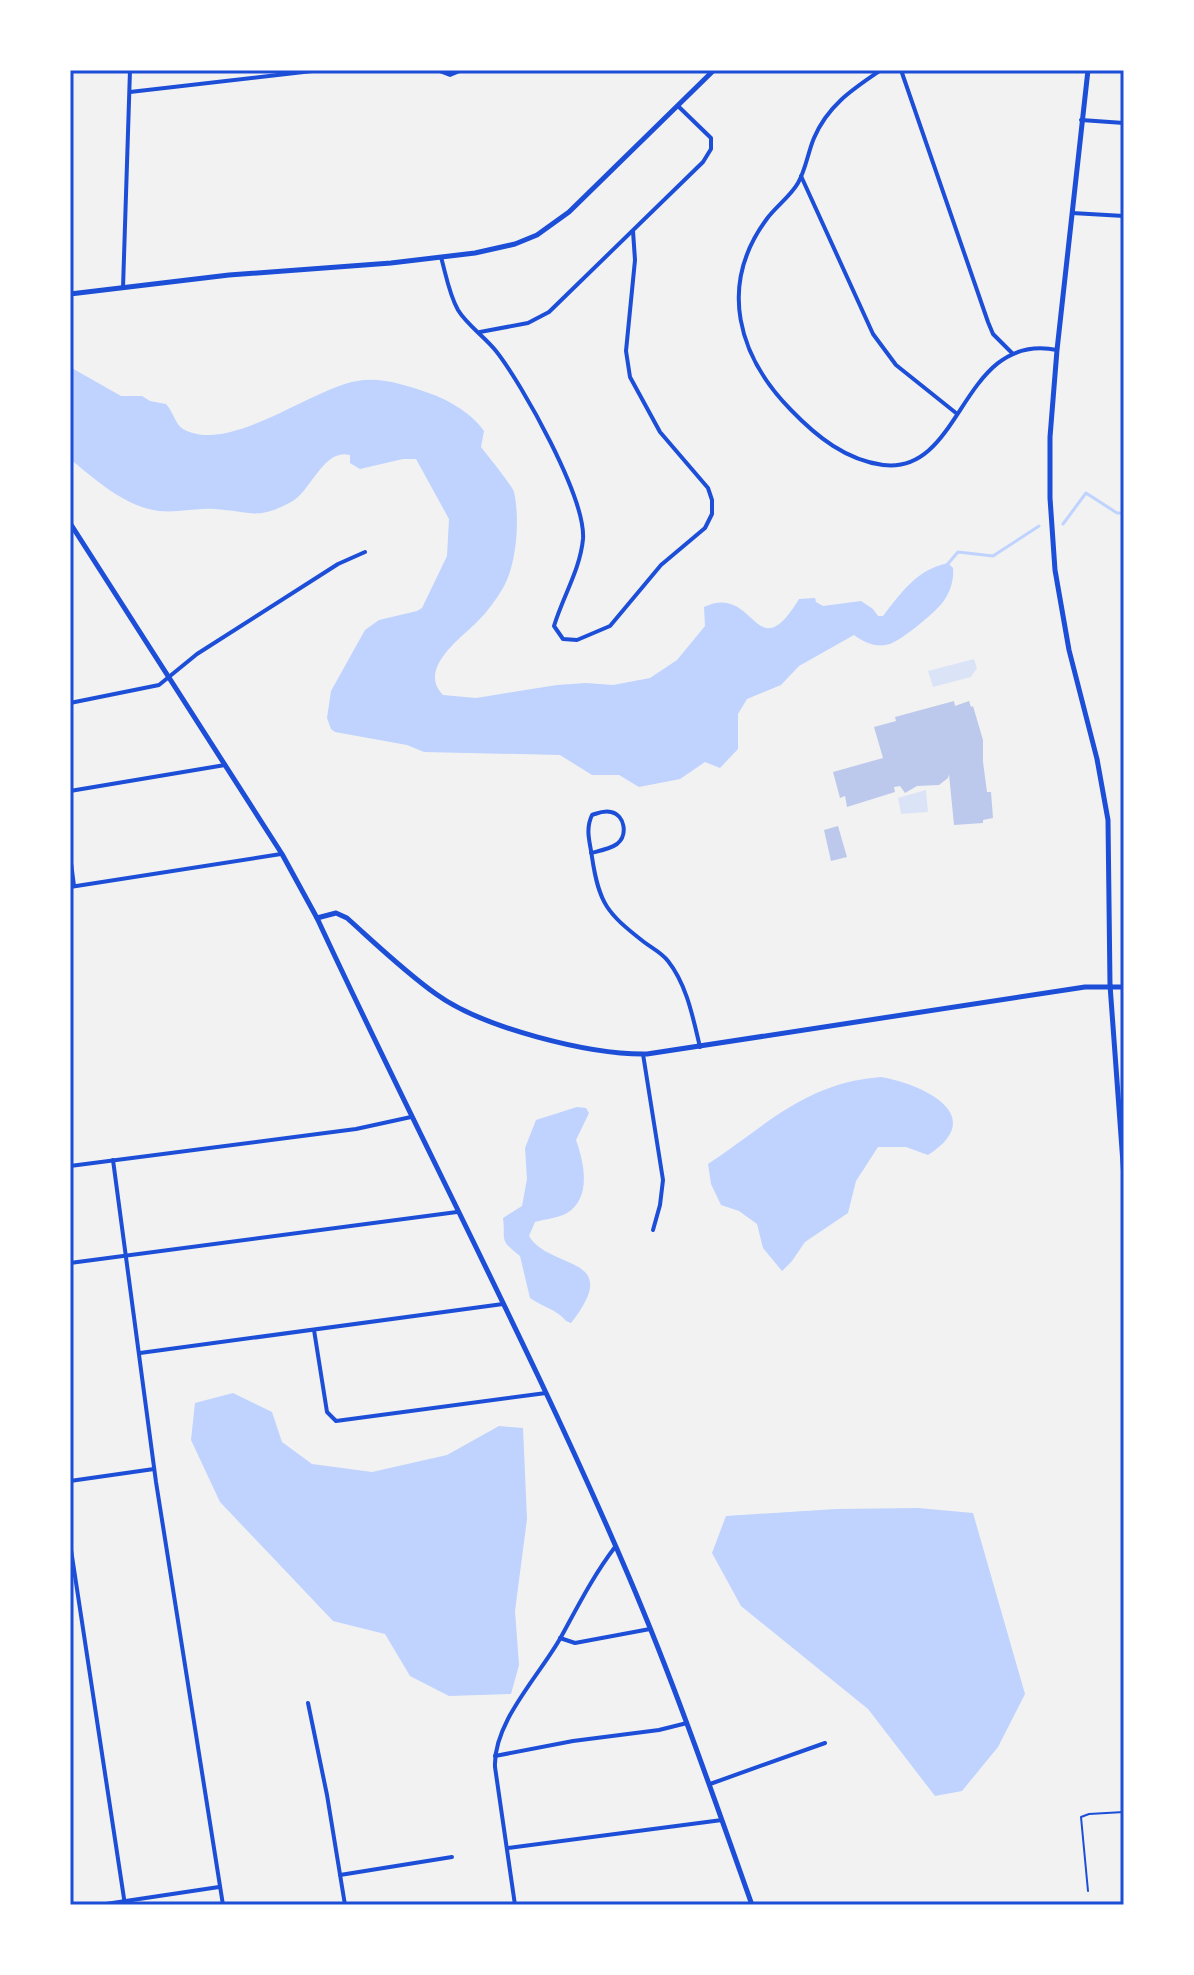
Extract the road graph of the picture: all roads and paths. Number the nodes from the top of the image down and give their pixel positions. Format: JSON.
{"nodes":[{"id":1,"x":130,"y":70,"type":"edge"},
{"id":2,"x":321,"y":70,"type":"edge"},
{"id":3,"x":437,"y":70,"type":"edge"},
{"id":4,"x":462,"y":70,"type":"edge"},
{"id":5,"x":714,"y":70,"type":"edge"},
{"id":6,"x":881,"y":70,"type":"edge"},
{"id":7,"x":901,"y":70,"type":"edge"},
{"id":8,"x":1088,"y":70,"type":"edge"},
{"id":9,"x":130,"y":92,"type":"junction"},
{"id":10,"x":678,"y":106,"type":"junction"},
{"id":11,"x":1081,"y":120,"type":"junction"},
{"id":12,"x":1124,"y":123,"type":"edge"},
{"id":13,"x":801,"y":175,"type":"junction"},
{"id":14,"x":1070,"y":212,"type":"junction"},
{"id":15,"x":1124,"y":216,"type":"edge"},
{"id":16,"x":633,"y":231,"type":"junction"},
{"id":17,"x":441,"y":257,"type":"junction"},
{"id":18,"x":123,"y":288,"type":"junction"},
{"id":19,"x":70,"y":294,"type":"edge"},
{"id":20,"x":480,"y":332,"type":"junction"},
{"id":21,"x":1057,"y":350,"type":"junction"},
{"id":22,"x":1012,"y":353,"type":"junction"},
{"id":23,"x":956,"y":413,"type":"junction"},
{"id":24,"x":70,"y":523,"type":"edge"},
{"id":25,"x":365,"y":552,"type":"dead end"},
{"id":26,"x":169,"y":677,"type":"junction"},
{"id":27,"x":70,"y":703,"type":"edge"},
{"id":28,"x":225,"y":765,"type":"junction"},
{"id":29,"x":70,"y":791,"type":"edge"},
{"id":30,"x":591,"y":853,"type":"junction"},
{"id":31,"x":282,"y":854,"type":"junction"},
{"id":32,"x":70,"y":855,"type":"edge"},
{"id":33,"x":72,"y":886,"type":"edge"},
{"id":34,"x":317,"y":918,"type":"junction"},
{"id":35,"x":1110,"y":985,"type":"junction"},
{"id":36,"x":1124,"y":987,"type":"edge"},
{"id":37,"x":700,"y":1047,"type":"junction"},
{"id":38,"x":643,"y":1054,"type":"junction"},
{"id":39,"x":411,"y":1117,"type":"junction"},
{"id":40,"x":113,"y":1160,"type":"junction"},
{"id":41,"x":70,"y":1166,"type":"edge"},
{"id":42,"x":1124,"y":1177,"type":"edge"},
{"id":43,"x":457,"y":1212,"type":"junction"},
{"id":44,"x":653,"y":1230,"type":"dead end"},
{"id":45,"x":127,"y":1255,"type":"junction"},
{"id":46,"x":70,"y":1263,"type":"edge"},
{"id":47,"x":503,"y":1304,"type":"junction"},
{"id":48,"x":314,"y":1330,"type":"junction"},
{"id":49,"x":140,"y":1353,"type":"junction"},
{"id":50,"x":546,"y":1393,"type":"junction"},
{"id":51,"x":154,"y":1469,"type":"junction"},
{"id":52,"x":70,"y":1481,"type":"edge"},
{"id":53,"x":70,"y":1543,"type":"edge"},
{"id":54,"x":615,"y":1547,"type":"junction"},
{"id":55,"x":650,"y":1629,"type":"junction"},
{"id":56,"x":560,"y":1638,"type":"junction"},
{"id":57,"x":308,"y":1703,"type":"dead end"},
{"id":58,"x":687,"y":1723,"type":"junction"},
{"id":59,"x":825,"y":1743,"type":"dead end"},
{"id":60,"x":495,"y":1756,"type":"junction"},
{"id":61,"x":710,"y":1784,"type":"junction"},
{"id":62,"x":1124,"y":1812,"type":"edge"},
{"id":63,"x":722,"y":1820,"type":"junction"},
{"id":64,"x":508,"y":1848,"type":"junction"},
{"id":65,"x":452,"y":1857,"type":"dead end"},
{"id":66,"x":340,"y":1875,"type":"junction"},
{"id":67,"x":220,"y":1886,"type":"junction"},
{"id":68,"x":1088,"y":1891,"type":"dead end"},
{"id":69,"x":125,"y":1903,"type":"edge"},
{"id":70,"x":99,"y":1905,"type":"edge"},
{"id":71,"x":223,"y":1905,"type":"edge"},
{"id":72,"x":345,"y":1905,"type":"edge"},
{"id":73,"x":515,"y":1905,"type":"edge"},
{"id":74,"x":752,"y":1905,"type":"edge"}],
"edges":[{"from":1,"to":9,"type":"street"},
{"from":2,"to":9,"type":"street"},
{"from":3,"to":4,"type":"street"},
{"from":5,"to":10,"type":"main road"},
{"from":6,"to":13,"type":"street"},
{"from":7,"to":22,"type":"street"},
{"from":8,"to":11,"type":"main road"},
{"from":9,"to":18,"type":"street"},
{"from":10,"to":16,"type":"street"},
{"from":10,"to":17,"type":"main road"},
{"from":11,"to":12,"type":"street"},
{"from":11,"to":14,"type":"main road"},
{"from":13,"to":23,"type":"street"},
{"from":13,"to":23,"type":"street"},
{"from":14,"to":15,"type":"street"},
{"from":14,"to":21,"type":"main road"},
{"from":16,"to":20,"type":"street"},
{"from":16,"to":20,"type":"street"},
{"from":17,"to":18,"type":"main road"},
{"from":17,"to":20,"type":"street"},
{"from":18,"to":19,"type":"main road"},
{"from":21,"to":22,"type":"street"},
{"from":21,"to":35,"type":"main road"},
{"from":22,"to":23,"type":"street"},
{"from":24,"to":26,"type":"main road"},
{"from":25,"to":26,"type":"street"},
{"from":26,"to":27,"type":"street"},
{"from":26,"to":28,"type":"main road"},
{"from":28,"to":29,"type":"street"},
{"from":28,"to":31,"type":"main road"},
{"from":30,"to":30,"type":"street"},
{"from":30,"to":37,"type":"street"},
{"from":31,"to":33,"type":"street"},
{"from":31,"to":34,"type":"main road"},
{"from":32,"to":33,"type":"street"},
{"from":34,"to":38,"type":"main road"},
{"from":34,"to":39,"type":"main road"},
{"from":35,"to":36,"type":"main road"},
{"from":35,"to":37,"type":"main road"},
{"from":35,"to":42,"type":"main road"},
{"from":37,"to":38,"type":"main road"},
{"from":38,"to":44,"type":"street"},
{"from":39,"to":40,"type":"street"},
{"from":39,"to":43,"type":"main road"},
{"from":40,"to":41,"type":"street"},
{"from":40,"to":45,"type":"street"},
{"from":43,"to":45,"type":"street"},
{"from":43,"to":47,"type":"main road"},
{"from":45,"to":46,"type":"street"},
{"from":45,"to":49,"type":"street"},
{"from":47,"to":48,"type":"street"},
{"from":47,"to":50,"type":"main road"},
{"from":48,"to":49,"type":"street"},
{"from":48,"to":50,"type":"street"},
{"from":49,"to":51,"type":"street"},
{"from":50,"to":54,"type":"main road"},
{"from":51,"to":52,"type":"street"},
{"from":51,"to":67,"type":"street"},
{"from":53,"to":69,"type":"street"},
{"from":54,"to":55,"type":"main road"},
{"from":54,"to":56,"type":"street"},
{"from":55,"to":56,"type":"street"},
{"from":55,"to":58,"type":"main road"},
{"from":56,"to":60,"type":"street"},
{"from":57,"to":66,"type":"street"},
{"from":58,"to":60,"type":"street"},
{"from":58,"to":61,"type":"main road"},
{"from":59,"to":61,"type":"street"},
{"from":60,"to":64,"type":"street"},
{"from":61,"to":63,"type":"main road"},
{"from":62,"to":68,"type":"lane"},
{"from":63,"to":64,"type":"street"},
{"from":63,"to":74,"type":"main road"},
{"from":64,"to":73,"type":"street"},
{"from":65,"to":66,"type":"street"},
{"from":66,"to":72,"type":"street"},
{"from":67,"to":69,"type":"street"},
{"from":67,"to":71,"type":"street"},
{"from":69,"to":70,"type":"street"}]}
